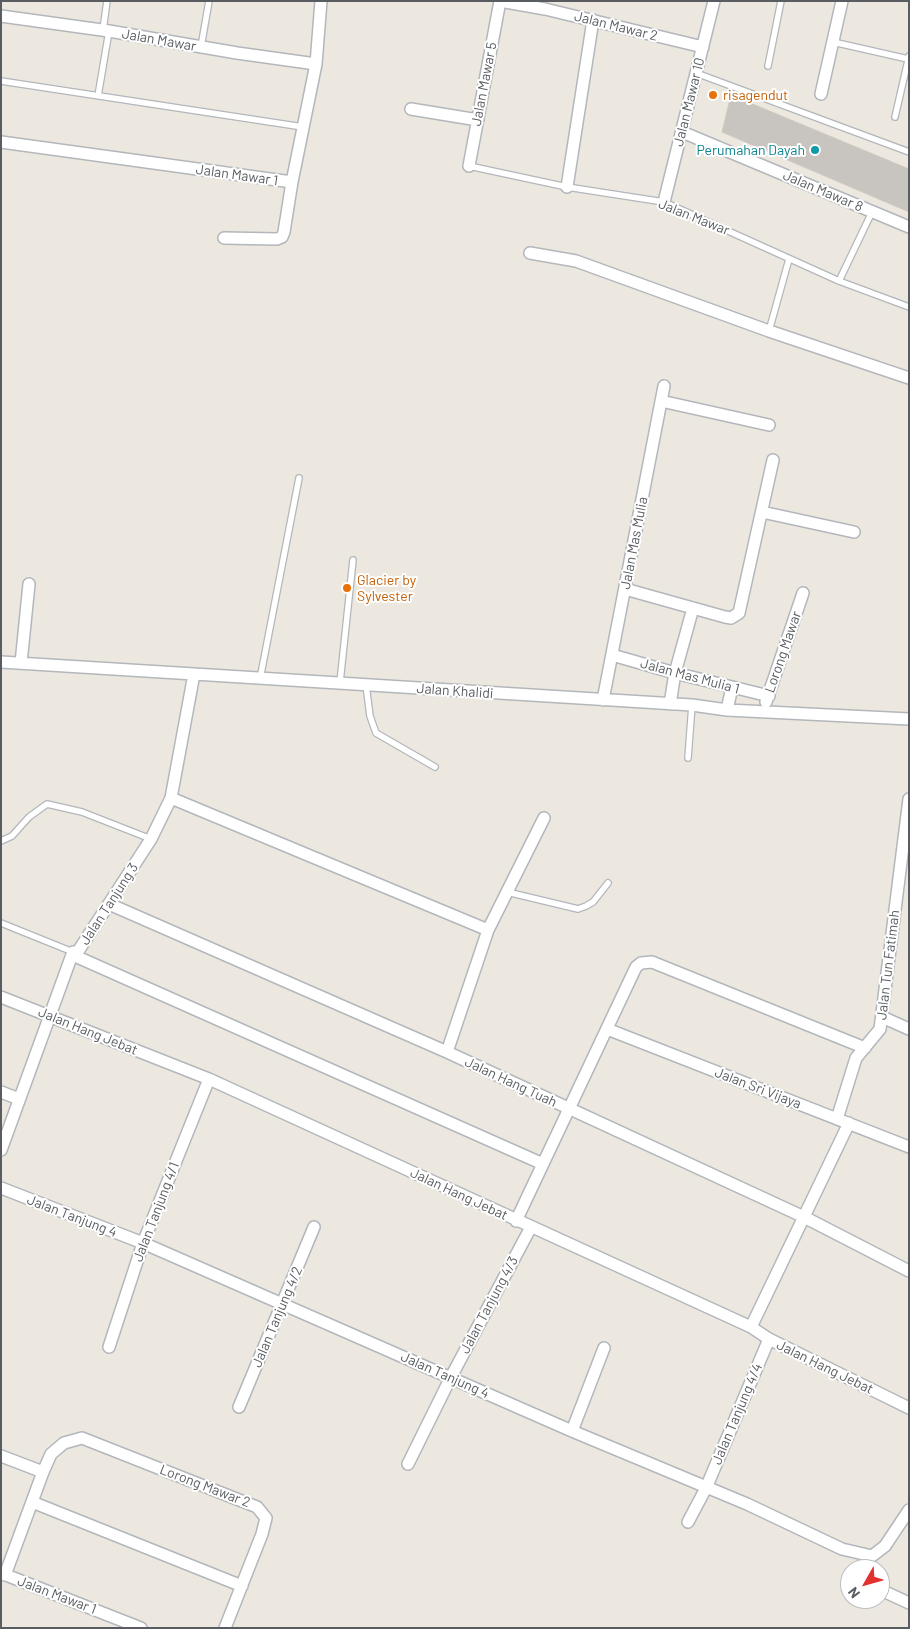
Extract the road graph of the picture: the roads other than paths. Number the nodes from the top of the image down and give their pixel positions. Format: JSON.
{"nodes":[{"id":1,"x":107,"y":1,"type":"edge"},
{"id":2,"x":209,"y":1,"type":"edge"},
{"id":3,"x":321,"y":1,"type":"edge"},
{"id":4,"x":500,"y":1,"type":"edge"},
{"id":5,"x":714,"y":1,"type":"edge"},
{"id":6,"x":781,"y":1,"type":"edge"},
{"id":7,"x":842,"y":1,"type":"edge"},
{"id":8,"x":1,"y":16,"type":"edge"},
{"id":9,"x":593,"y":20,"type":"junction"},
{"id":10,"x":106,"y":31,"type":"junction"},
{"id":11,"x":833,"y":42,"type":"junction"},
{"id":12,"x":201,"y":47,"type":"junction"},
{"id":13,"x":703,"y":47,"type":"junction"},
{"id":14,"x":908,"y":58,"type":"edge"},
{"id":15,"x":316,"y":64,"type":"junction"},
{"id":16,"x":768,"y":66,"type":"dead end"},
{"id":17,"x":696,"y":73,"type":"junction"},
{"id":18,"x":1,"y":81,"type":"edge"},
{"id":19,"x":821,"y":94,"type":"dead end"},
{"id":20,"x":98,"y":96,"type":"junction"},
{"id":21,"x":411,"y":109,"type":"dead end"},
{"id":22,"x":895,"y":117,"type":"dead end"},
{"id":23,"x":478,"y":120,"type":"junction"},
{"id":24,"x":303,"y":127,"type":"junction"},
{"id":25,"x":682,"y":132,"type":"junction"},
{"id":26,"x":1,"y":142,"type":"edge"},
{"id":27,"x":909,"y":152,"type":"edge"},
{"id":28,"x":468,"y":166,"type":"joint"},
{"id":29,"x":292,"y":182,"type":"junction"},
{"id":30,"x":567,"y":187,"type":"junction"},
{"id":31,"x":664,"y":202,"type":"junction"},
{"id":32,"x":872,"y":212,"type":"junction"},
{"id":33,"x":909,"y":227,"type":"edge"},
{"id":34,"x":224,"y":238,"type":"dead end"},
{"id":35,"x":530,"y":253,"type":"dead end"},
{"id":36,"x":789,"y":258,"type":"junction"},
{"id":37,"x":839,"y":281,"type":"junction"},
{"id":38,"x":909,"y":307,"type":"edge"},
{"id":39,"x":769,"y":331,"type":"junction"},
{"id":40,"x":909,"y":378,"type":"edge"},
{"id":41,"x":664,"y":386,"type":"dead end"},
{"id":42,"x":662,"y":401,"type":"junction"},
{"id":43,"x":769,"y":426,"type":"dead end"},
{"id":44,"x":773,"y":460,"type":"dead end"},
{"id":45,"x":300,"y":478,"type":"dead end"},
{"id":46,"x":762,"y":512,"type":"junction"},
{"id":47,"x":854,"y":532,"type":"dead end"},
{"id":48,"x":353,"y":560,"type":"dead end"},
{"id":49,"x":30,"y":584,"type":"dead end"},
{"id":50,"x":625,"y":589,"type":"junction"},
{"id":51,"x":804,"y":592,"type":"dead end"},
{"id":52,"x":694,"y":608,"type":"junction"},
{"id":53,"x":612,"y":655,"type":"junction"},
{"id":54,"x":1,"y":662,"type":"edge"},
{"id":55,"x":21,"y":663,"type":"junction"},
{"id":56,"x":676,"y":673,"type":"junction"},
{"id":57,"x":194,"y":674,"type":"junction"},
{"id":58,"x":260,"y":678,"type":"junction"},
{"id":59,"x":340,"y":682,"type":"junction"},
{"id":60,"x":366,"y":685,"type":"junction"},
{"id":61,"x":732,"y":687,"type":"junction"},
{"id":62,"x":769,"y":696,"type":"junction"},
{"id":63,"x":603,"y":700,"type":"junction"},
{"id":64,"x":670,"y":704,"type":"junction"},
{"id":65,"x":692,"y":705,"type":"junction"},
{"id":66,"x":727,"y":710,"type":"junction"},
{"id":67,"x":763,"y":711,"type":"junction"},
{"id":68,"x":909,"y":719,"type":"edge"},
{"id":69,"x":688,"y":758,"type":"dead end"},
{"id":70,"x":435,"y":767,"type":"dead end"},
{"id":71,"x":172,"y":798,"type":"junction"},
{"id":72,"x":909,"y":799,"type":"edge"},
{"id":73,"x":544,"y":818,"type":"dead end"},
{"id":74,"x":151,"y":839,"type":"junction"},
{"id":75,"x":1,"y":841,"type":"edge"},
{"id":76,"x":608,"y":883,"type":"dead end"},
{"id":77,"x":507,"y":892,"type":"junction"},
{"id":78,"x":109,"y":904,"type":"junction"},
{"id":79,"x":1,"y":923,"type":"edge"},
{"id":80,"x":488,"y":930,"type":"junction"},
{"id":81,"x":74,"y":954,"type":"junction"},
{"id":82,"x":1,"y":997,"type":"edge"},
{"id":83,"x":49,"y":1015,"type":"junction"},
{"id":84,"x":882,"y":1017,"type":"junction"},
{"id":85,"x":607,"y":1028,"type":"junction"},
{"id":86,"x":909,"y":1029,"type":"edge"},
{"id":87,"x":865,"y":1048,"type":"junction"},
{"id":88,"x":447,"y":1052,"type":"junction"},
{"id":89,"x":209,"y":1079,"type":"junction"},
{"id":90,"x":1,"y":1092,"type":"edge"},
{"id":91,"x":19,"y":1099,"type":"junction"},
{"id":92,"x":569,"y":1108,"type":"junction"},
{"id":93,"x":837,"y":1119,"type":"junction"},
{"id":94,"x":849,"y":1123,"type":"junction"},
{"id":95,"x":909,"y":1147,"type":"edge"},
{"id":96,"x":1,"y":1150,"type":"edge"},
{"id":97,"x":543,"y":1164,"type":"junction"},
{"id":98,"x":1,"y":1188,"type":"edge"},
{"id":99,"x":804,"y":1217,"type":"junction"},
{"id":100,"x":516,"y":1220,"type":"junction"},
{"id":101,"x":314,"y":1227,"type":"dead end"},
{"id":102,"x":531,"y":1227,"type":"junction"},
{"id":103,"x":143,"y":1243,"type":"junction"},
{"id":104,"x":909,"y":1271,"type":"edge"},
{"id":105,"x":282,"y":1304,"type":"junction"},
{"id":106,"x":751,"y":1327,"type":"junction"},
{"id":107,"x":769,"y":1339,"type":"junction"},
{"id":108,"x":109,"y":1347,"type":"dead end"},
{"id":109,"x":604,"y":1348,"type":"dead end"},
{"id":110,"x":451,"y":1377,"type":"junction"},
{"id":111,"x":239,"y":1407,"type":"dead end"},
{"id":112,"x":909,"y":1408,"type":"edge"},
{"id":113,"x":572,"y":1431,"type":"junction"},
{"id":114,"x":1,"y":1456,"type":"edge"},
{"id":115,"x":408,"y":1464,"type":"dead end"},
{"id":116,"x":43,"y":1472,"type":"junction"},
{"id":117,"x":706,"y":1488,"type":"junction"},
{"id":118,"x":32,"y":1502,"type":"junction"},
{"id":119,"x":909,"y":1510,"type":"edge"},
{"id":120,"x":688,"y":1522,"type":"dead end"},
{"id":121,"x":3,"y":1574,"type":"edge"},
{"id":122,"x":242,"y":1586,"type":"junction"},
{"id":123,"x":890,"y":1594,"type":"edge"},
{"id":124,"x":909,"y":1602,"type":"edge"},
{"id":125,"x":141,"y":1628,"type":"edge"},
{"id":126,"x":225,"y":1628,"type":"edge"}],
"edges":[{"from":1,"to":10,"type":"lane"},
{"from":2,"to":12,"type":"lane"},
{"from":3,"to":15,"type":"street","name":"Jalan Mawar 1"},
{"from":4,"to":9,"type":"street","name":"Jalan Mawar 2"},
{"from":4,"to":23,"type":"street","name":"Jalan Mawar 5"},
{"from":5,"to":13,"type":"street","name":"Jalan Mawar 10"},
{"from":6,"to":16,"type":"lane"},
{"from":7,"to":11,"type":"street"},
{"from":8,"to":10,"type":"street","name":"Jalan Mawar"},
{"from":9,"to":13,"type":"street","name":"Jalan Mawar 2"},
{"from":9,"to":30,"type":"street"},
{"from":10,"to":12,"type":"street","name":"Jalan Mawar"},
{"from":10,"to":20,"type":"lane"},
{"from":11,"to":14,"type":"lane"},
{"from":11,"to":19,"type":"street"},
{"from":12,"to":15,"type":"street","name":"Jalan Mawar"},
{"from":13,"to":17,"type":"street","name":"Jalan Mawar 10"},
{"from":14,"to":22,"type":"lane"},
{"from":15,"to":24,"type":"street","name":"Jalan Mawar 1"},
{"from":17,"to":25,"type":"street","name":"Jalan Mawar 10"},
{"from":17,"to":27,"type":"lane"},
{"from":18,"to":20,"type":"lane"},
{"from":20,"to":24,"type":"lane"},
{"from":21,"to":23,"type":"street"},
{"from":23,"to":28,"type":"street","name":"Jalan Mawar 5"},
{"from":24,"to":29,"type":"street","name":"Jalan Mawar 1"},
{"from":25,"to":31,"type":"street","name":"Jalan Mawar 10"},
{"from":25,"to":32,"type":"street","name":"Jalan Mawar 8"},
{"from":26,"to":29,"type":"street","name":"Jalan Mawar 1"},
{"from":28,"to":30,"type":"lane","name":"Jalan Mawar"},
{"from":29,"to":34,"type":"street"},
{"from":30,"to":31,"type":"lane","name":"Jalan Mawar"},
{"from":31,"to":36,"type":"lane","name":"Jalan Mawar"},
{"from":32,"to":33,"type":"street","name":"Jalan Mawar 8"},
{"from":32,"to":37,"type":"lane"},
{"from":35,"to":39,"type":"street"},
{"from":36,"to":37,"type":"lane","name":"Jalan Mawar"},
{"from":36,"to":39,"type":"lane"},
{"from":37,"to":38,"type":"lane","name":"Jalan Mawar"},
{"from":39,"to":40,"type":"street"},
{"from":41,"to":42,"type":"street","name":"Jalan Mas Mulia"},
{"from":42,"to":43,"type":"street"},
{"from":42,"to":50,"type":"street","name":"Jalan Mas Mulia"},
{"from":44,"to":46,"type":"street"},
{"from":45,"to":58,"type":"lane"},
{"from":46,"to":47,"type":"street"},
{"from":46,"to":52,"type":"street"},
{"from":48,"to":59,"type":"lane"},
{"from":49,"to":55,"type":"street"},
{"from":50,"to":52,"type":"street"},
{"from":50,"to":53,"type":"street","name":"Jalan Mas Mulia"},
{"from":51,"to":62,"type":"street","name":"Lorong Mawar"},
{"from":52,"to":56,"type":"street"},
{"from":53,"to":56,"type":"street","name":"Jalan Mas Mulia 1"},
{"from":53,"to":63,"type":"street","name":"Jalan Mas Mulia"},
{"from":54,"to":55,"type":"street","name":"Jalan Khalidi"},
{"from":55,"to":57,"type":"street","name":"Jalan Khalidi"},
{"from":56,"to":61,"type":"street","name":"Jalan Mas Mulia 1"},
{"from":56,"to":64,"type":"street"},
{"from":57,"to":58,"type":"street","name":"Jalan Khalidi"},
{"from":57,"to":71,"type":"street","name":"Jalan Tanjung 3"},
{"from":58,"to":59,"type":"street","name":"Jalan Khalidi"},
{"from":59,"to":60,"type":"street","name":"Jalan Khalidi"},
{"from":60,"to":63,"type":"street","name":"Jalan Khalidi"},
{"from":60,"to":70,"type":"lane"},
{"from":61,"to":62,"type":"street","name":"Jalan Mas Mulia 1"},
{"from":61,"to":66,"type":"street"},
{"from":62,"to":67,"type":"street","name":"Lorong Mawar"},
{"from":63,"to":64,"type":"street","name":"Jalan Khalidi"},
{"from":64,"to":65,"type":"street","name":"Jalan Khalidi"},
{"from":65,"to":66,"type":"street","name":"Jalan Khalidi"},
{"from":65,"to":69,"type":"lane"},
{"from":66,"to":67,"type":"street","name":"Jalan Khalidi"},
{"from":67,"to":68,"type":"street","name":"Jalan Khalidi"},
{"from":71,"to":74,"type":"street","name":"Jalan Tanjung 3"},
{"from":71,"to":80,"type":"street"},
{"from":72,"to":84,"type":"street","name":"Jalan Tun Fatimah"},
{"from":73,"to":77,"type":"street"},
{"from":74,"to":75,"type":"lane"},
{"from":74,"to":78,"type":"street","name":"Jalan Tanjung 3"},
{"from":76,"to":77,"type":"lane"},
{"from":77,"to":80,"type":"street"},
{"from":78,"to":81,"type":"street","name":"Jalan Tanjung 3"},
{"from":78,"to":88,"type":"street","name":"Jalan Hang Tuah"},
{"from":79,"to":81,"type":"lane"},
{"from":80,"to":88,"type":"street"},
{"from":81,"to":83,"type":"street","name":"Jalan Tanjung 3"},
{"from":81,"to":97,"type":"street"},
{"from":82,"to":83,"type":"street","name":"Jalan Hang Jebat"},
{"from":83,"to":89,"type":"street","name":"Jalan Hang Jebat"},
{"from":83,"to":91,"type":"street","name":"Jalan Tanjung 3"},
{"from":84,"to":86,"type":"street"},
{"from":84,"to":87,"type":"street","name":"Jalan Tun Fatimah"},
{"from":85,"to":87,"type":"street"},
{"from":85,"to":92,"type":"street"},
{"from":85,"to":93,"type":"street","name":"Jalan Sri Vijaya"},
{"from":87,"to":93,"type":"street","name":"Jalan Tun Fatimah"},
{"from":88,"to":92,"type":"street","name":"Jalan Hang Tuah"},
{"from":89,"to":100,"type":"street","name":"Jalan Hang Jebat"},
{"from":89,"to":103,"type":"street","name":"Jalan Tanjung 4/1"},
{"from":90,"to":91,"type":"street"},
{"from":91,"to":96,"type":"street","name":"Jalan Tanjung 3"},
{"from":92,"to":97,"type":"street"},
{"from":92,"to":99,"type":"street","name":"Jalan Hang Tuah"},
{"from":93,"to":94,"type":"street","name":"Jalan Sri Vijaya"},
{"from":94,"to":95,"type":"street","name":"Jalan Sri Vijaya"},
{"from":94,"to":99,"type":"street"},
{"from":97,"to":100,"type":"street"},
{"from":98,"to":103,"type":"street","name":"Jalan Tanjung 4"},
{"from":99,"to":104,"type":"street","name":"Jalan Hang Tuah"},
{"from":99,"to":106,"type":"street"},
{"from":100,"to":102,"type":"street","name":"Jalan Hang Jebat"},
{"from":101,"to":105,"type":"street","name":"Jalan Tanjung 4/2"},
{"from":102,"to":106,"type":"street","name":"Jalan Hang Jebat"},
{"from":102,"to":110,"type":"street","name":"Jalan Tanjung 4/3"},
{"from":103,"to":105,"type":"street","name":"Jalan Tanjung 4"},
{"from":103,"to":108,"type":"street","name":"Jalan Tanjung 4/1"},
{"from":105,"to":110,"type":"street","name":"Jalan Tanjung 4"},
{"from":105,"to":111,"type":"street","name":"Jalan Tanjung 4/2"},
{"from":106,"to":107,"type":"street","name":"Jalan Hang Jebat"},
{"from":107,"to":112,"type":"street","name":"Jalan Hang Jebat"},
{"from":107,"to":117,"type":"street","name":"Jalan Tanjung 4/4"},
{"from":109,"to":113,"type":"street"},
{"from":110,"to":113,"type":"street","name":"Jalan Tanjung 4"},
{"from":110,"to":115,"type":"street","name":"Jalan Tanjung 4/3"},
{"from":113,"to":117,"type":"street","name":"Jalan Tanjung 4"},
{"from":114,"to":116,"type":"street"},
{"from":116,"to":118,"type":"street","name":"Lorong Mawar 2"},
{"from":116,"to":122,"type":"street","name":"Lorong Mawar 2"},
{"from":117,"to":119,"type":"street","name":"Jalan Tanjung 4"},
{"from":117,"to":120,"type":"street","name":"Jalan Tanjung 4/4"},
{"from":118,"to":121,"type":"street","name":"Lorong Mawar 2"},
{"from":118,"to":122,"type":"street"},
{"from":121,"to":125,"type":"street","name":"Jalan Mawar 1"},
{"from":122,"to":126,"type":"street","name":"Lorong Mawar 2"},
{"from":123,"to":124,"type":"street"}]}
